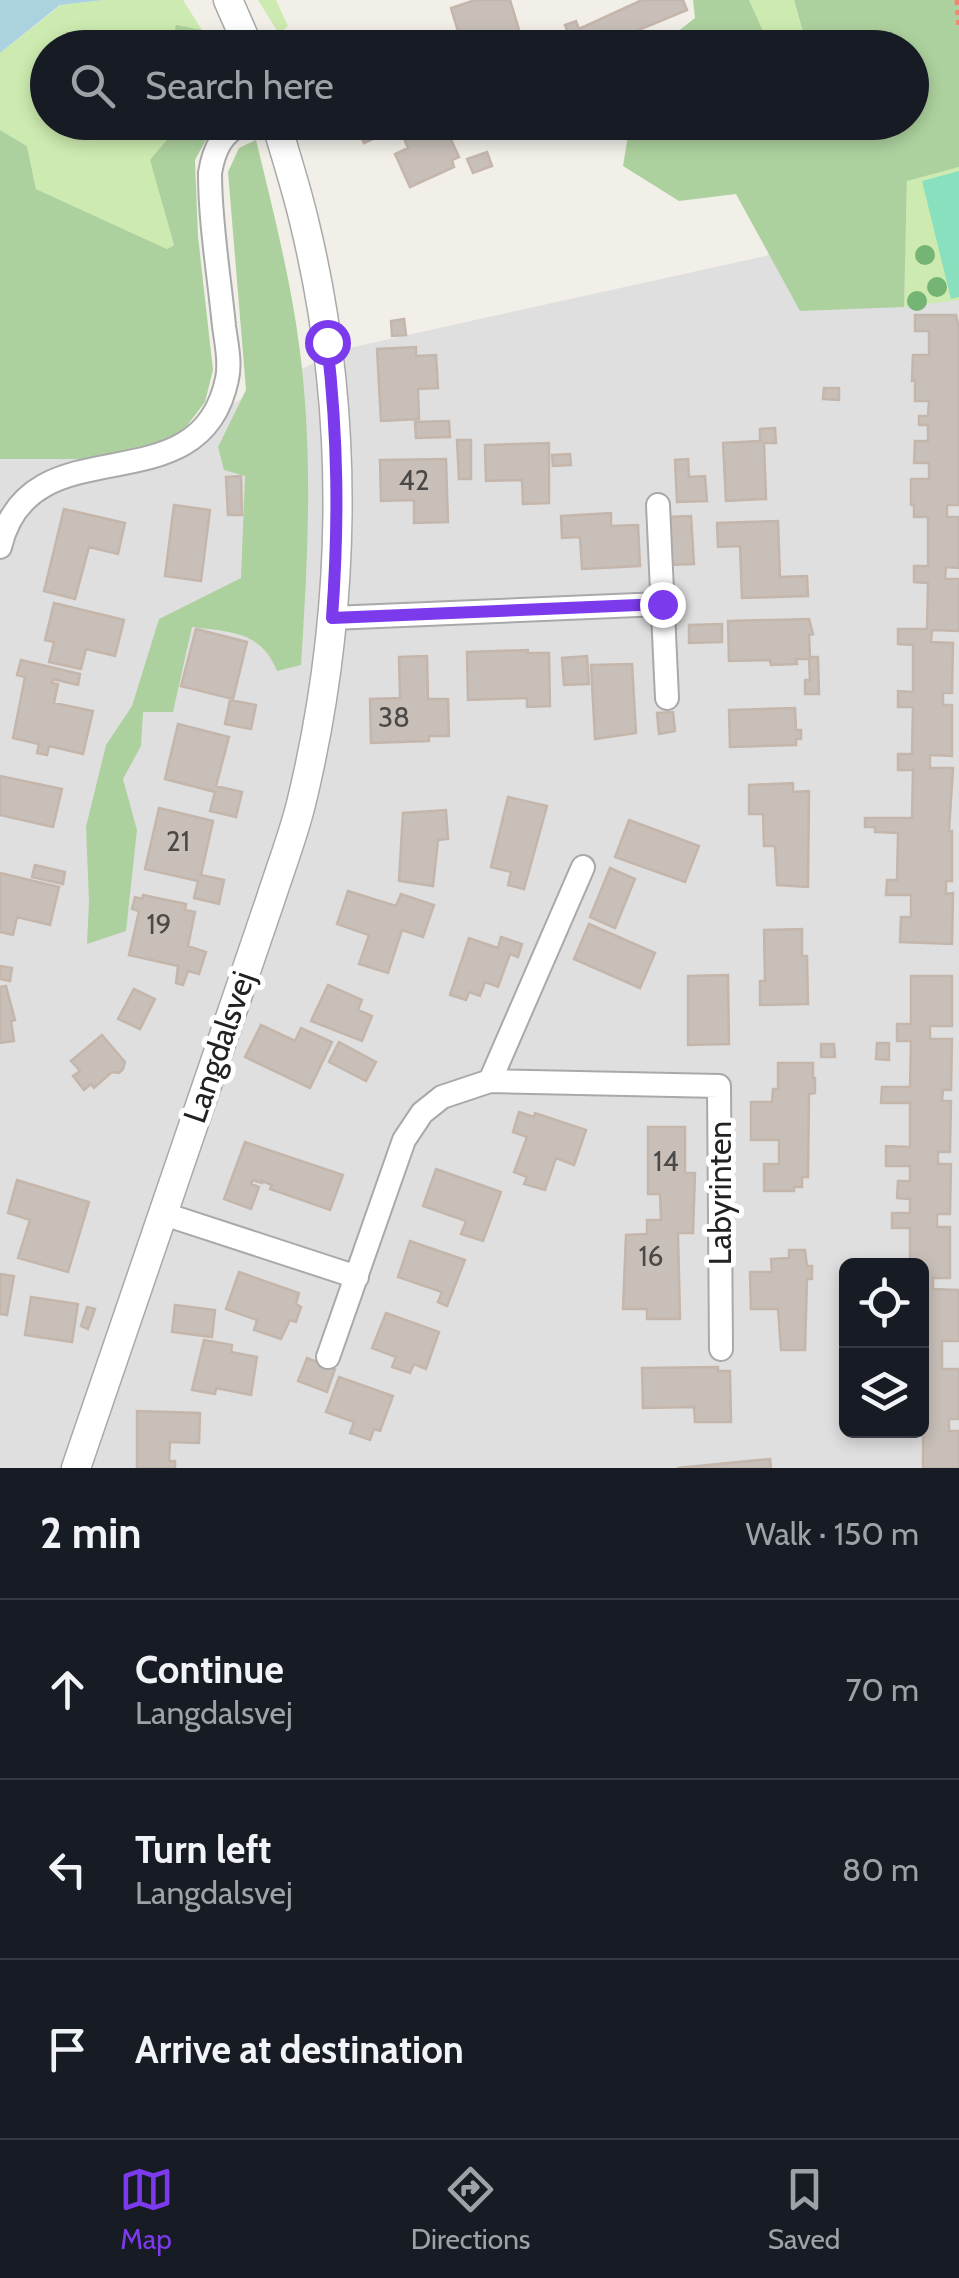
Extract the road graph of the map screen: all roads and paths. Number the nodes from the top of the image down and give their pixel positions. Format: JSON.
{"nodes":[{"id":1,"x":228,"y":0,"type":"edge"},
{"id":2,"x":956,"y":0,"type":"edge"},
{"id":3,"x":959,"y":28,"type":"edge"},
{"id":4,"x":242,"y":30,"type":"edge"},
{"id":5,"x":222,"y":140,"type":"edge"},
{"id":6,"x":281,"y":140,"type":"edge"},
{"id":7,"x":658,"y":505,"type":"dead end"},
{"id":8,"x":0,"y":548,"type":"edge"},
{"id":9,"x":662,"y":604,"type":"junction"},
{"id":10,"x":332,"y":618,"type":"junction"},
{"id":11,"x":666,"y":698,"type":"dead end"},
{"id":12,"x":583,"y":867,"type":"dead end"},
{"id":13,"x":490,"y":1080,"type":"junction"},
{"id":14,"x":162,"y":1212,"type":"junction"},
{"id":15,"x":356,"y":1277,"type":"junction"},
{"id":16,"x":721,"y":1349,"type":"dead end"},
{"id":17,"x":328,"y":1357,"type":"dead end"},
{"id":18,"x":76,"y":1468,"type":"edge"}],
"edges":[{"from":1,"to":4,"type":"street"},
{"from":2,"to":3,"type":"path"},
{"from":5,"to":8,"type":"street"},
{"from":6,"to":10,"type":"street","name":"Langdalsvej"},
{"from":7,"to":9,"type":"street"},
{"from":9,"to":10,"type":"street"},
{"from":9,"to":11,"type":"street"},
{"from":10,"to":14,"type":"street","name":"Langdalsvej"},
{"from":12,"to":13,"type":"street"},
{"from":13,"to":15,"type":"street","name":"Labyrinten"},
{"from":13,"to":16,"type":"street","name":"Labyrinten"},
{"from":14,"to":15,"type":"street"},
{"from":14,"to":18,"type":"street","name":"Langdalsvej"},
{"from":15,"to":17,"type":"street","name":"Labyrinten"}]}
